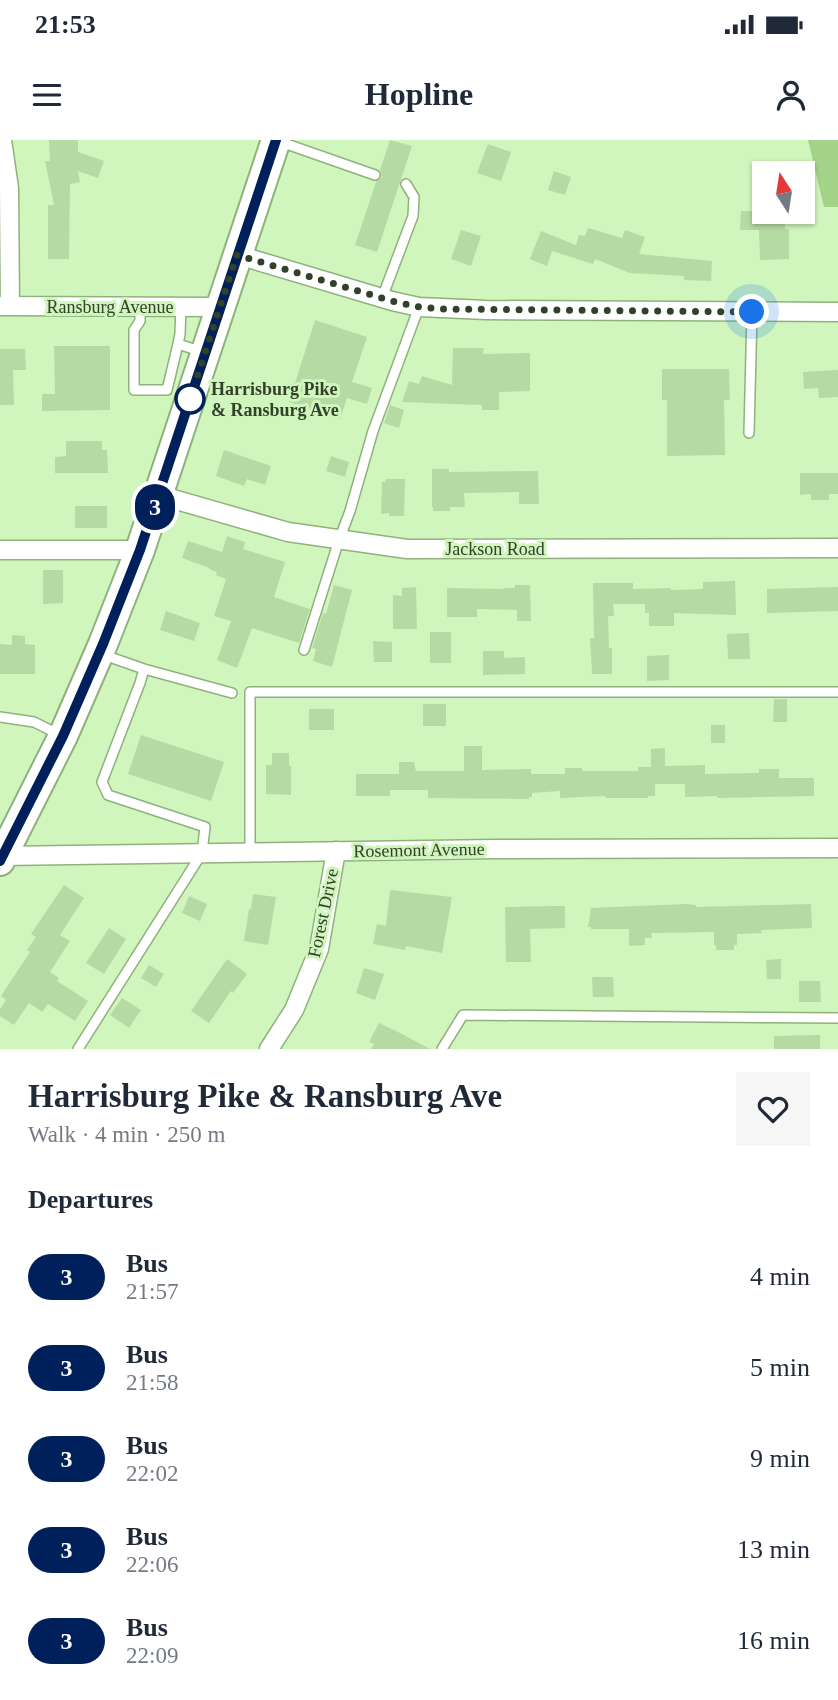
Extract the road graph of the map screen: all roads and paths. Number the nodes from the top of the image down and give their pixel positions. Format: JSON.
{"nodes":[{"id":1,"x":2,"y":140,"type":"edge"},
{"id":2,"x":276,"y":140,"type":"edge"},
{"id":3,"x":375,"y":175,"type":"dead end"},
{"id":4,"x":406,"y":184,"type":"dead end"},
{"id":5,"x":237,"y":255,"type":"junction"},
{"id":6,"x":382,"y":298,"type":"junction"},
{"id":7,"x":5,"y":306,"type":"edge"},
{"id":8,"x":140,"y":307,"type":"junction"},
{"id":9,"x":181,"y":307,"type":"junction"},
{"id":10,"x":220,"y":307,"type":"junction"},
{"id":11,"x":419,"y":307,"type":"junction"},
{"id":12,"x":752,"y":312,"type":"junction"},
{"id":13,"x":838,"y":312,"type":"edge"},
{"id":14,"x":178,"y":344,"type":"junction"},
{"id":15,"x":205,"y":352,"type":"junction"},
{"id":16,"x":179,"y":393,"type":"junction"},
{"id":17,"x":749,"y":433,"type":"dead end"},
{"id":18,"x":159,"y":495,"type":"junction"},
{"id":19,"x":339,"y":540,"type":"junction"},
{"id":20,"x":838,"y":548,"type":"edge"},
{"id":21,"x":0,"y":550,"type":"edge"},
{"id":22,"x":140,"y":550,"type":"junction"},
{"id":23,"x":304,"y":650,"type":"dead end"},
{"id":24,"x":99,"y":654,"type":"junction"},
{"id":25,"x":144,"y":669,"type":"junction"},
{"id":26,"x":838,"y":692,"type":"edge"},
{"id":27,"x":232,"y":694,"type":"dead end"},
{"id":28,"x":0,"y":717,"type":"edge"},
{"id":29,"x":63,"y":736,"type":"junction"},
{"id":30,"x":838,"y":849,"type":"edge"},
{"id":31,"x":336,"y":851,"type":"junction"},
{"id":32,"x":250,"y":852,"type":"junction"},
{"id":33,"x":202,"y":853,"type":"junction"},
{"id":34,"x":1,"y":857,"type":"edge"},
{"id":35,"x":838,"y":1018,"type":"edge"},
{"id":36,"x":78,"y":1049,"type":"edge"},
{"id":37,"x":269,"y":1049,"type":"edge"},
{"id":38,"x":442,"y":1049,"type":"edge"}],
"edges":[{"from":1,"to":7,"type":"street"},
{"from":2,"to":3,"type":"lane"},
{"from":2,"to":5,"type":"main road"},
{"from":4,"to":6,"type":"lane"},
{"from":5,"to":6,"type":"street"},
{"from":5,"to":10,"type":"main road"},
{"from":6,"to":11,"type":"street"},
{"from":7,"to":8,"type":"street","name":"Ransburg Avenue"},
{"from":8,"to":9,"type":"street","name":"Ransburg Avenue"},
{"from":8,"to":16,"type":"lane"},
{"from":9,"to":10,"type":"street","name":"Ransburg Avenue"},
{"from":9,"to":14,"type":"lane"},
{"from":10,"to":15,"type":"main road"},
{"from":11,"to":12,"type":"street"},
{"from":11,"to":19,"type":"lane"},
{"from":12,"to":13,"type":"street"},
{"from":12,"to":17,"type":"lane"},
{"from":14,"to":15,"type":"lane"},
{"from":14,"to":16,"type":"lane"},
{"from":15,"to":16,"type":"main road"},
{"from":16,"to":18,"type":"main road"},
{"from":18,"to":19,"type":"street","name":"Jackson Road"},
{"from":18,"to":22,"type":"main road"},
{"from":19,"to":20,"type":"street","name":"Jackson Road"},
{"from":19,"to":23,"type":"lane"},
{"from":21,"to":22,"type":"street"},
{"from":22,"to":24,"type":"main road"},
{"from":24,"to":25,"type":"lane"},
{"from":24,"to":29,"type":"main road"},
{"from":25,"to":27,"type":"lane"},
{"from":25,"to":33,"type":"lane"},
{"from":26,"to":32,"type":"lane"},
{"from":28,"to":29,"type":"lane"},
{"from":29,"to":34,"type":"main road"},
{"from":30,"to":31,"type":"street","name":"Rosemont Avenue"},
{"from":31,"to":32,"type":"street","name":"Rosemont Avenue"},
{"from":31,"to":37,"type":"street","name":"Forest Drive"},
{"from":32,"to":33,"type":"street","name":"Rosemont Avenue"},
{"from":33,"to":34,"type":"street","name":"Rosemont Avenue"},
{"from":33,"to":36,"type":"lane"},
{"from":35,"to":38,"type":"lane"}]}
